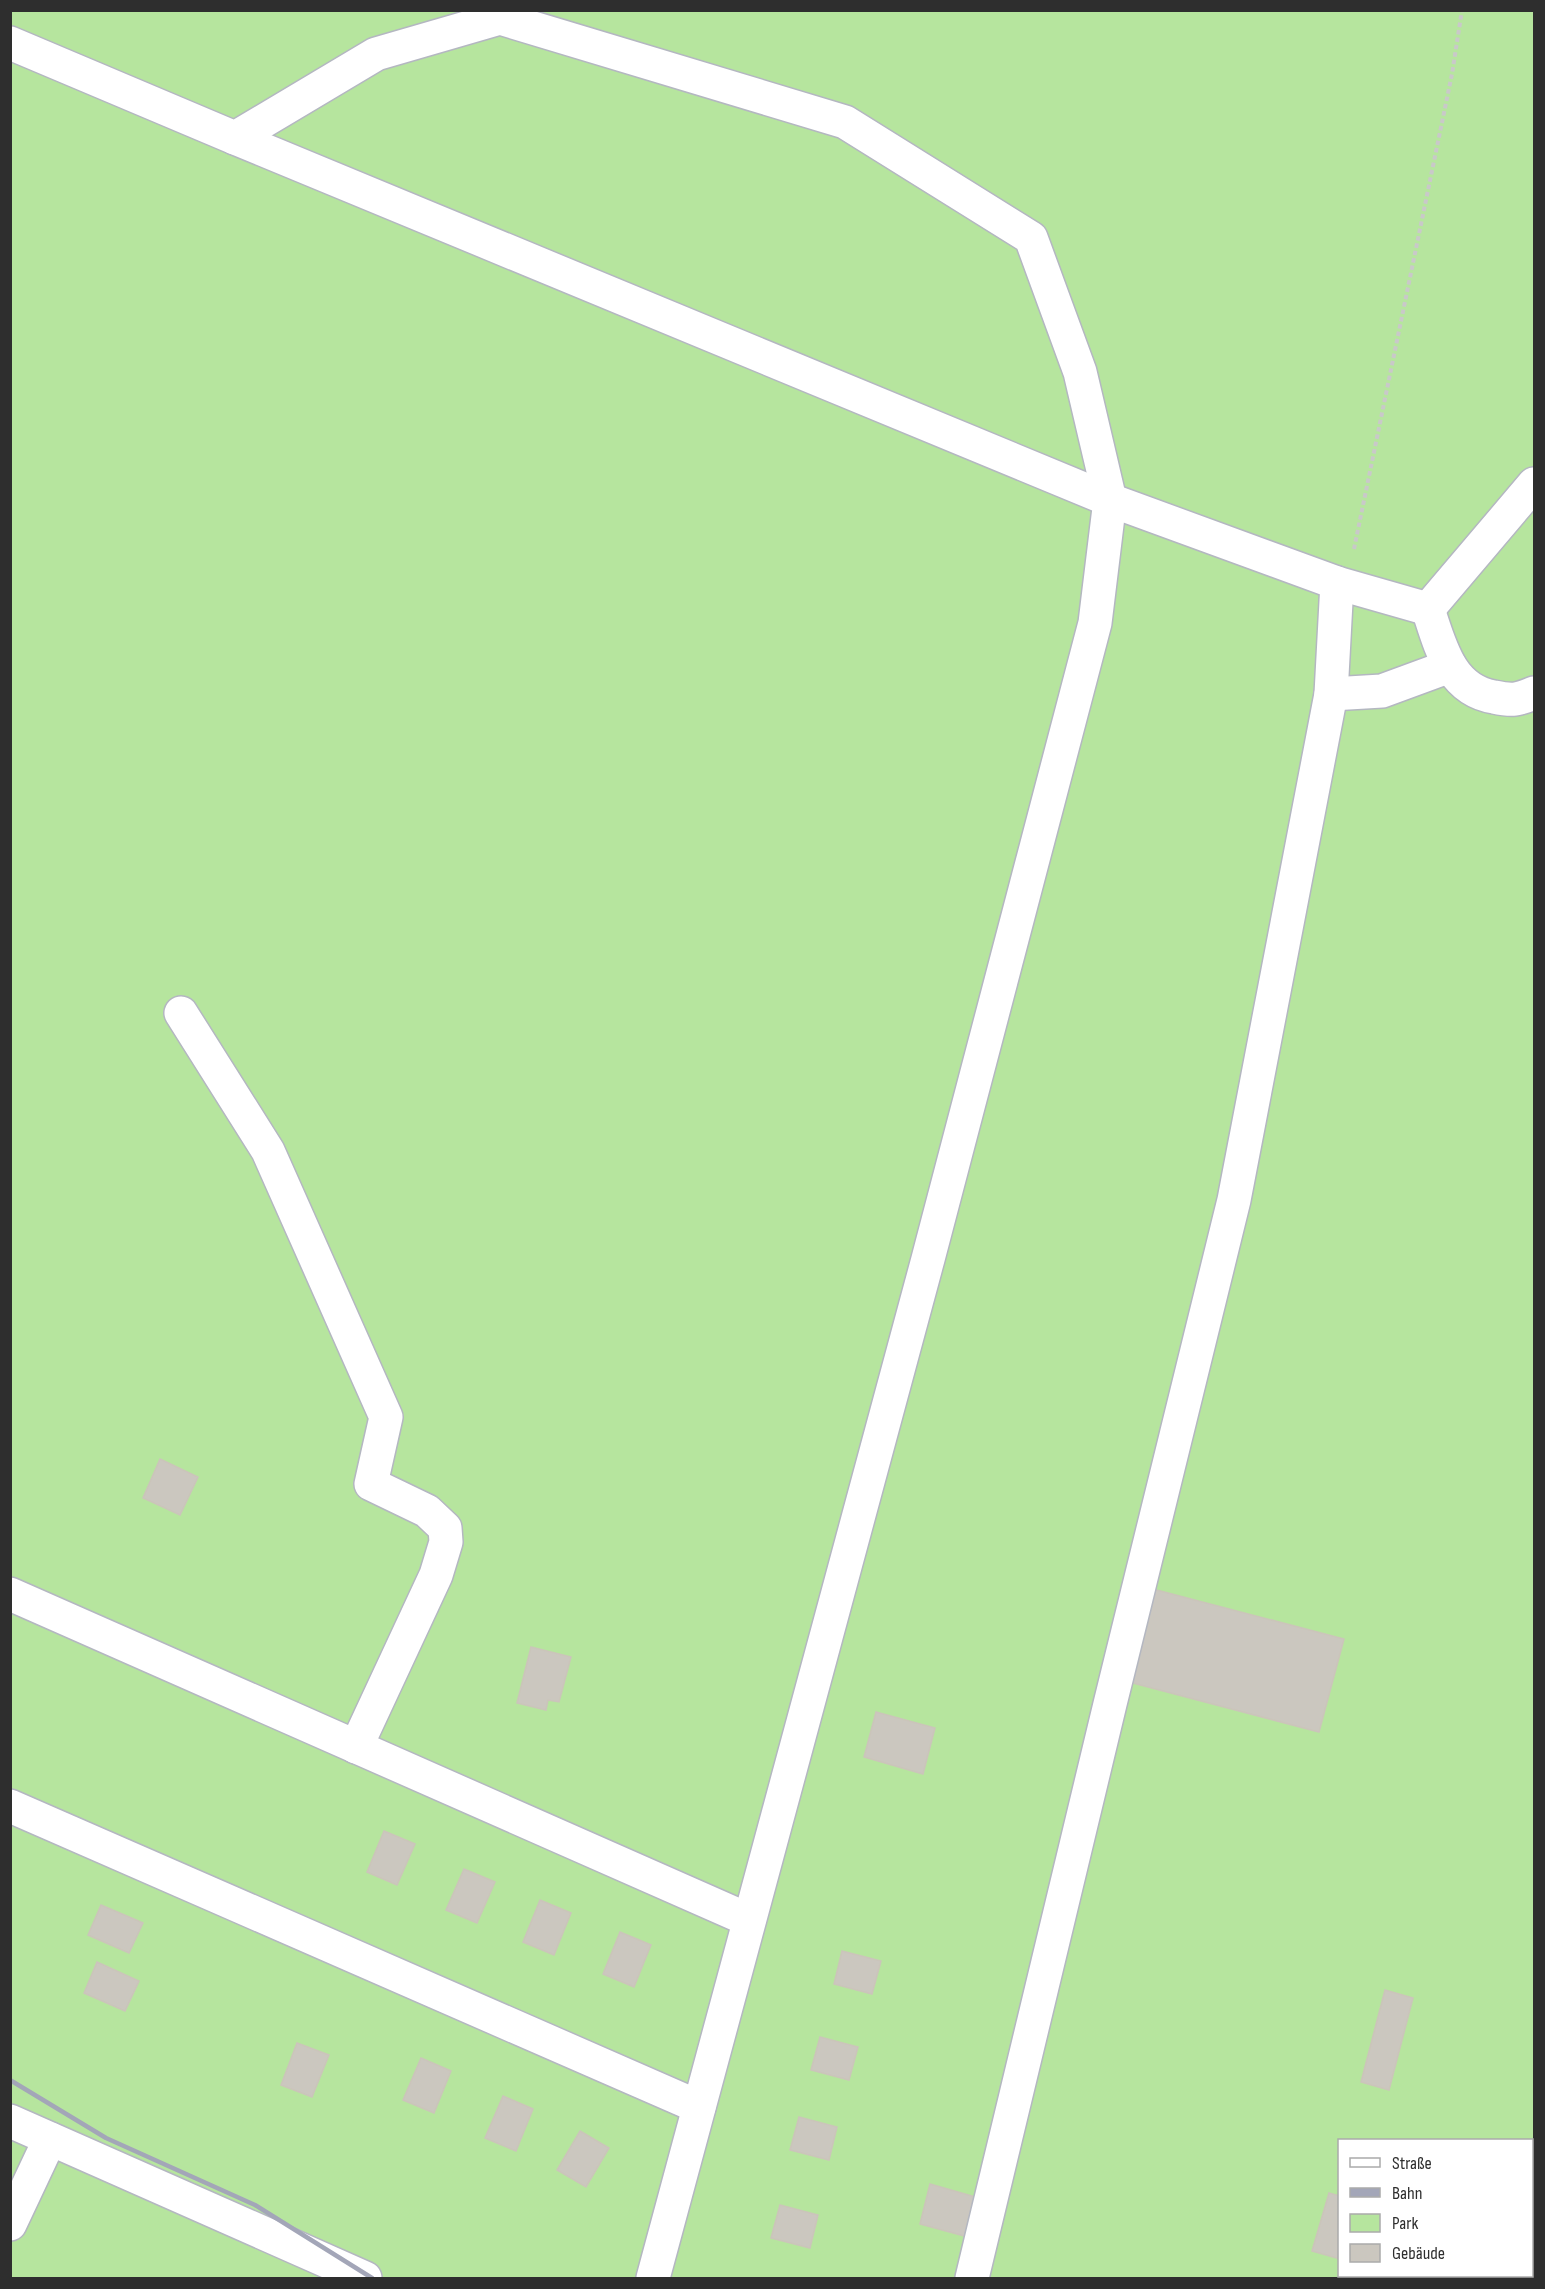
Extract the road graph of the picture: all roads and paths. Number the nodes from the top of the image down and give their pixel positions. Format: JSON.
{"nodes":[{"id":1,"x":1462,"y":10,"type":"edge"},
{"id":2,"x":10,"y":43,"type":"edge"},
{"id":3,"x":235,"y":138,"type":"junction"},
{"id":4,"x":1534,"y":484,"type":"edge"},
{"id":5,"x":1110,"y":500,"type":"junction"},
{"id":6,"x":1342,"y":584,"type":"junction"},
{"id":7,"x":1428,"y":609,"type":"junction"},
{"id":8,"x":1450,"y":666,"type":"junction"},
{"id":9,"x":1534,"y":693,"type":"edge"},
{"id":10,"x":1331,"y":694,"type":"junction"},
{"id":11,"x":181,"y":1013,"type":"dead end"},
{"id":12,"x":10,"y":1594,"type":"edge"},
{"id":13,"x":356,"y":1747,"type":"junction"},
{"id":14,"x":10,"y":1806,"type":"edge"},
{"id":15,"x":749,"y":1920,"type":"junction"},
{"id":16,"x":699,"y":2107,"type":"junction"},
{"id":17,"x":10,"y":2121,"type":"edge"},
{"id":18,"x":50,"y":2139,"type":"junction"},
{"id":19,"x":10,"y":2224,"type":"edge"},
{"id":20,"x":365,"y":2278,"type":"edge"},
{"id":21,"x":653,"y":2278,"type":"edge"},
{"id":22,"x":972,"y":2278,"type":"edge"}],
"edges":[{"from":1,"to":6,"type":"path"},
{"from":2,"to":3,"type":"lane"},
{"from":3,"to":5,"type":"lane"},
{"from":3,"to":5,"type":"lane"},
{"from":4,"to":7,"type":"lane"},
{"from":5,"to":6,"type":"lane"},
{"from":5,"to":15,"type":"lane"},
{"from":6,"to":7,"type":"lane"},
{"from":6,"to":10,"type":"lane"},
{"from":7,"to":8,"type":"lane"},
{"from":8,"to":9,"type":"lane"},
{"from":8,"to":10,"type":"lane"},
{"from":10,"to":22,"type":"lane"},
{"from":11,"to":13,"type":"lane"},
{"from":12,"to":13,"type":"lane"},
{"from":13,"to":15,"type":"lane"},
{"from":14,"to":16,"type":"lane"},
{"from":15,"to":16,"type":"lane"},
{"from":16,"to":21,"type":"lane"},
{"from":17,"to":18,"type":"lane"},
{"from":18,"to":19,"type":"lane"},
{"from":18,"to":20,"type":"lane"}]}
